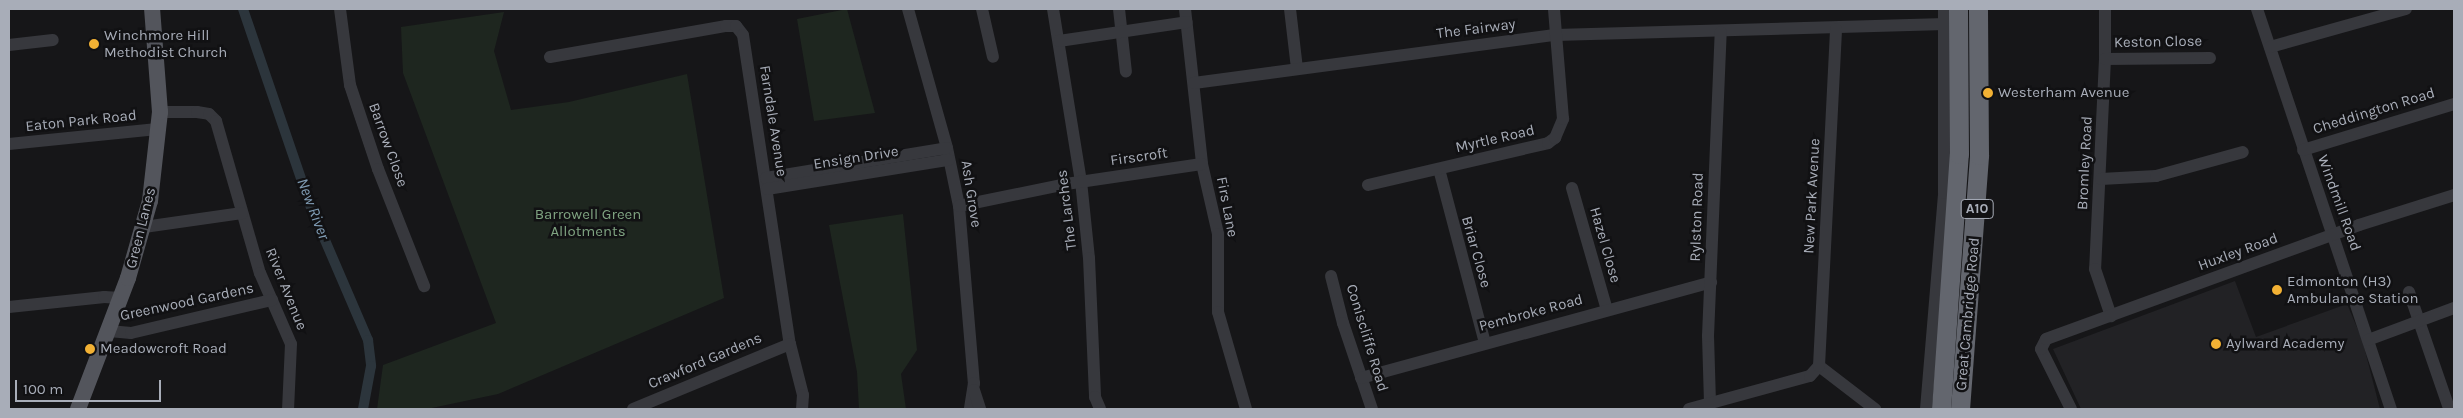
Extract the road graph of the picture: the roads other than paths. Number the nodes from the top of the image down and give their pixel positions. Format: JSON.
{"nodes":[{"id":1,"x":152,"y":9,"type":"edge"},
{"id":2,"x":340,"y":9,"type":"edge"},
{"id":3,"x":908,"y":9,"type":"edge"},
{"id":4,"x":982,"y":9,"type":"edge"},
{"id":5,"x":1053,"y":9,"type":"edge"},
{"id":6,"x":1120,"y":9,"type":"edge"},
{"id":7,"x":1290,"y":9,"type":"edge"},
{"id":8,"x":1554,"y":9,"type":"edge"},
{"id":9,"x":1944,"y":9,"type":"edge"},
{"id":10,"x":1958,"y":9,"type":"edge"},
{"id":11,"x":1978,"y":9,"type":"edge"},
{"id":12,"x":2105,"y":9,"type":"edge"},
{"id":13,"x":2257,"y":9,"type":"edge"},
{"id":14,"x":2406,"y":9,"type":"edge"},
{"id":15,"x":1186,"y":15,"type":"edge"},
{"id":16,"x":1944,"y":24,"type":"junction"},
{"id":17,"x":1122,"y":29,"type":"junction"},
{"id":18,"x":1836,"y":29,"type":"junction"},
{"id":19,"x":1721,"y":32,"type":"junction"},
{"id":20,"x":1555,"y":35,"type":"junction"},
{"id":21,"x":53,"y":40,"type":"dead end"},
{"id":22,"x":1059,"y":41,"type":"junction"},
{"id":23,"x":9,"y":45,"type":"edge"},
{"id":24,"x":2270,"y":47,"type":"junction"},
{"id":25,"x":550,"y":57,"type":"dead end"},
{"id":26,"x":993,"y":57,"type":"dead end"},
{"id":27,"x":2210,"y":58,"type":"dead end"},
{"id":28,"x":2106,"y":59,"type":"junction"},
{"id":29,"x":1297,"y":69,"type":"junction"},
{"id":30,"x":1126,"y":72,"type":"dead end"},
{"id":31,"x":1194,"y":83,"type":"junction"},
{"id":32,"x":2454,"y":104,"type":"edge"},
{"id":33,"x":160,"y":112,"type":"junction"},
{"id":34,"x":157,"y":129,"type":"junction"},
{"id":35,"x":9,"y":144,"type":"edge"},
{"id":36,"x":2303,"y":150,"type":"junction"},
{"id":37,"x":2243,"y":152,"type":"dead end"},
{"id":38,"x":948,"y":154,"type":"junction"},
{"id":39,"x":1202,"y":164,"type":"junction"},
{"id":40,"x":1439,"y":169,"type":"junction"},
{"id":41,"x":2101,"y":179,"type":"junction"},
{"id":42,"x":1081,"y":182,"type":"junction"},
{"id":43,"x":767,"y":183,"type":"junction"},
{"id":44,"x":1368,"y":184,"type":"dead end"},
{"id":45,"x":1572,"y":188,"type":"dead end"},
{"id":46,"x":2454,"y":195,"type":"edge"},
{"id":47,"x":959,"y":206,"type":"junction"},
{"id":48,"x":242,"y":213,"type":"junction"},
{"id":49,"x":144,"y":226,"type":"junction"},
{"id":50,"x":2334,"y":235,"type":"junction"},
{"id":51,"x":1331,"y":276,"type":"dead end"},
{"id":52,"x":1711,"y":282,"type":"junction"},
{"id":53,"x":424,"y":286,"type":"dead end"},
{"id":54,"x":2409,"y":292,"type":"dead end"},
{"id":55,"x":121,"y":298,"type":"junction"},
{"id":56,"x":272,"y":300,"type":"junction"},
{"id":57,"x":9,"y":307,"type":"edge"},
{"id":58,"x":2454,"y":308,"type":"edge"},
{"id":59,"x":1607,"y":310,"type":"junction"},
{"id":60,"x":2111,"y":316,"type":"junction"},
{"id":61,"x":2421,"y":322,"type":"junction"},
{"id":62,"x":109,"y":331,"type":"junction"},
{"id":63,"x":2368,"y":340,"type":"junction"},
{"id":64,"x":1485,"y":343,"type":"junction"},
{"id":65,"x":790,"y":344,"type":"junction"},
{"id":66,"x":1819,"y":366,"type":"junction"},
{"id":67,"x":1361,"y":378,"type":"junction"},
{"id":68,"x":974,"y":390,"type":"junction"},
{"id":69,"x":1710,"y":403,"type":"junction"},
{"id":70,"x":2448,"y":405,"type":"dead end"},
{"id":71,"x":78,"y":409,"type":"edge"},
{"id":72,"x":288,"y":409,"type":"edge"},
{"id":73,"x":633,"y":409,"type":"edge"},
{"id":74,"x":802,"y":409,"type":"edge"},
{"id":75,"x":970,"y":409,"type":"edge"},
{"id":76,"x":980,"y":409,"type":"edge"},
{"id":77,"x":1100,"y":409,"type":"edge"},
{"id":78,"x":1246,"y":409,"type":"edge"},
{"id":79,"x":1372,"y":409,"type":"edge"},
{"id":80,"x":1688,"y":409,"type":"edge"},
{"id":81,"x":1875,"y":409,"type":"edge"},
{"id":82,"x":1926,"y":409,"type":"edge"},
{"id":83,"x":1941,"y":409,"type":"edge"},
{"id":84,"x":1960,"y":409,"type":"edge"},
{"id":85,"x":2071,"y":409,"type":"edge"},
{"id":86,"x":2391,"y":409,"type":"edge"}],
"edges":[{"from":1,"to":33,"type":"main road","name":"Green Lanes"},
{"from":2,"to":53,"type":"street","name":"Barrow Close"},
{"from":3,"to":38,"type":"street","name":"Ash Grove"},
{"from":4,"to":26,"type":"street"},
{"from":5,"to":22,"type":"street","name":"The Larches"},
{"from":6,"to":17,"type":"street"},
{"from":7,"to":29,"type":"street"},
{"from":8,"to":20,"type":"street"},
{"from":9,"to":16,"type":"street"},
{"from":10,"to":83,"type":"highway","name":"Great Cambridge Road","number":"A10"},
{"from":11,"to":84,"type":"highway","name":"Great Cambridge Road","number":"A10"},
{"from":12,"to":28,"type":"street","name":"Bromley Road"},
{"from":13,"to":24,"type":"street","name":"Windmill Road"},
{"from":14,"to":24,"type":"street"},
{"from":15,"to":17,"type":"street"},
{"from":15,"to":31,"type":"street","name":"Firs Lane"},
{"from":16,"to":18,"type":"street","name":"The Fairway"},
{"from":16,"to":82,"type":"street"},
{"from":17,"to":22,"type":"street"},
{"from":17,"to":30,"type":"street"},
{"from":18,"to":19,"type":"street","name":"The Fairway"},
{"from":18,"to":66,"type":"street","name":"New Park Avenue"},
{"from":19,"to":20,"type":"street","name":"The Fairway"},
{"from":19,"to":52,"type":"street","name":"Rylston Road"},
{"from":20,"to":29,"type":"street","name":"The Fairway"},
{"from":20,"to":40,"type":"street","name":"Myrtle Road"},
{"from":21,"to":23,"type":"street"},
{"from":22,"to":42,"type":"street","name":"The Larches"},
{"from":24,"to":36,"type":"street","name":"Windmill Road"},
{"from":25,"to":43,"type":"street","name":"Farndale Avenue"},
{"from":27,"to":28,"type":"street","name":"Keston Close"},
{"from":28,"to":41,"type":"street","name":"Bromley Road"},
{"from":29,"to":31,"type":"street","name":"The Fairway"},
{"from":31,"to":39,"type":"street","name":"Firs Lane"},
{"from":32,"to":36,"type":"street","name":"Cheddington Road"},
{"from":33,"to":34,"type":"main road","name":"Green Lanes"},
{"from":33,"to":48,"type":"street","name":"River Avenue"},
{"from":34,"to":35,"type":"street","name":"Eaton Park Road"},
{"from":34,"to":49,"type":"main road","name":"Green Lanes"},
{"from":36,"to":50,"type":"street","name":"Windmill Road"},
{"from":37,"to":41,"type":"street"},
{"from":38,"to":43,"type":"street","name":"Ensign Drive"},
{"from":38,"to":47,"type":"street","name":"Ash Grove"},
{"from":39,"to":42,"type":"street","name":"Firscroft"},
{"from":39,"to":78,"type":"street","name":"Firs Lane"},
{"from":40,"to":44,"type":"street","name":"Myrtle Road"},
{"from":40,"to":64,"type":"street","name":"Briar Close"},
{"from":41,"to":60,"type":"street","name":"Bromley Road"},
{"from":42,"to":47,"type":"street","name":"Firscroft"},
{"from":42,"to":77,"type":"street","name":"The Larches"},
{"from":43,"to":65,"type":"street","name":"Farndale Avenue"},
{"from":45,"to":59,"type":"street","name":"Hazel Close"},
{"from":46,"to":50,"type":"street","name":"Huxley Road"},
{"from":47,"to":68,"type":"street","name":"Ash Grove"},
{"from":48,"to":49,"type":"street"},
{"from":48,"to":56,"type":"street","name":"River Avenue"},
{"from":49,"to":55,"type":"main road","name":"Green Lanes"},
{"from":50,"to":60,"type":"street","name":"Huxley Road"},
{"from":50,"to":63,"type":"street","name":"Windmill Road"},
{"from":51,"to":67,"type":"street","name":"Coniscliffe Road"},
{"from":52,"to":59,"type":"street","name":"Pembroke Road"},
{"from":52,"to":69,"type":"street","name":"Rylston Road"},
{"from":54,"to":61,"type":"street"},
{"from":55,"to":57,"type":"street"},
{"from":55,"to":62,"type":"main road","name":"Green Lanes"},
{"from":56,"to":62,"type":"street","name":"Greenwood Gardens"},
{"from":56,"to":72,"type":"street","name":"River Avenue"},
{"from":58,"to":61,"type":"street"},
{"from":59,"to":64,"type":"street","name":"Pembroke Road"},
{"from":60,"to":85,"type":"street","name":"Huxley Road"},
{"from":61,"to":63,"type":"street"},
{"from":61,"to":70,"type":"street"},
{"from":62,"to":71,"type":"main road","name":"Green Lanes"},
{"from":63,"to":86,"type":"street","name":"Windmill Road"},
{"from":64,"to":67,"type":"street","name":"Pembroke Road"},
{"from":65,"to":73,"type":"street","name":"Crawford Gardens"},
{"from":65,"to":74,"type":"street","name":"Farndale Avenue"},
{"from":66,"to":69,"type":"street"},
{"from":66,"to":81,"type":"street"},
{"from":67,"to":79,"type":"street","name":"Coniscliffe Road"},
{"from":68,"to":75,"type":"street","name":"Ash Grove"},
{"from":68,"to":76,"type":"street","name":"Ash Grove"},
{"from":69,"to":80,"type":"street"}]}
